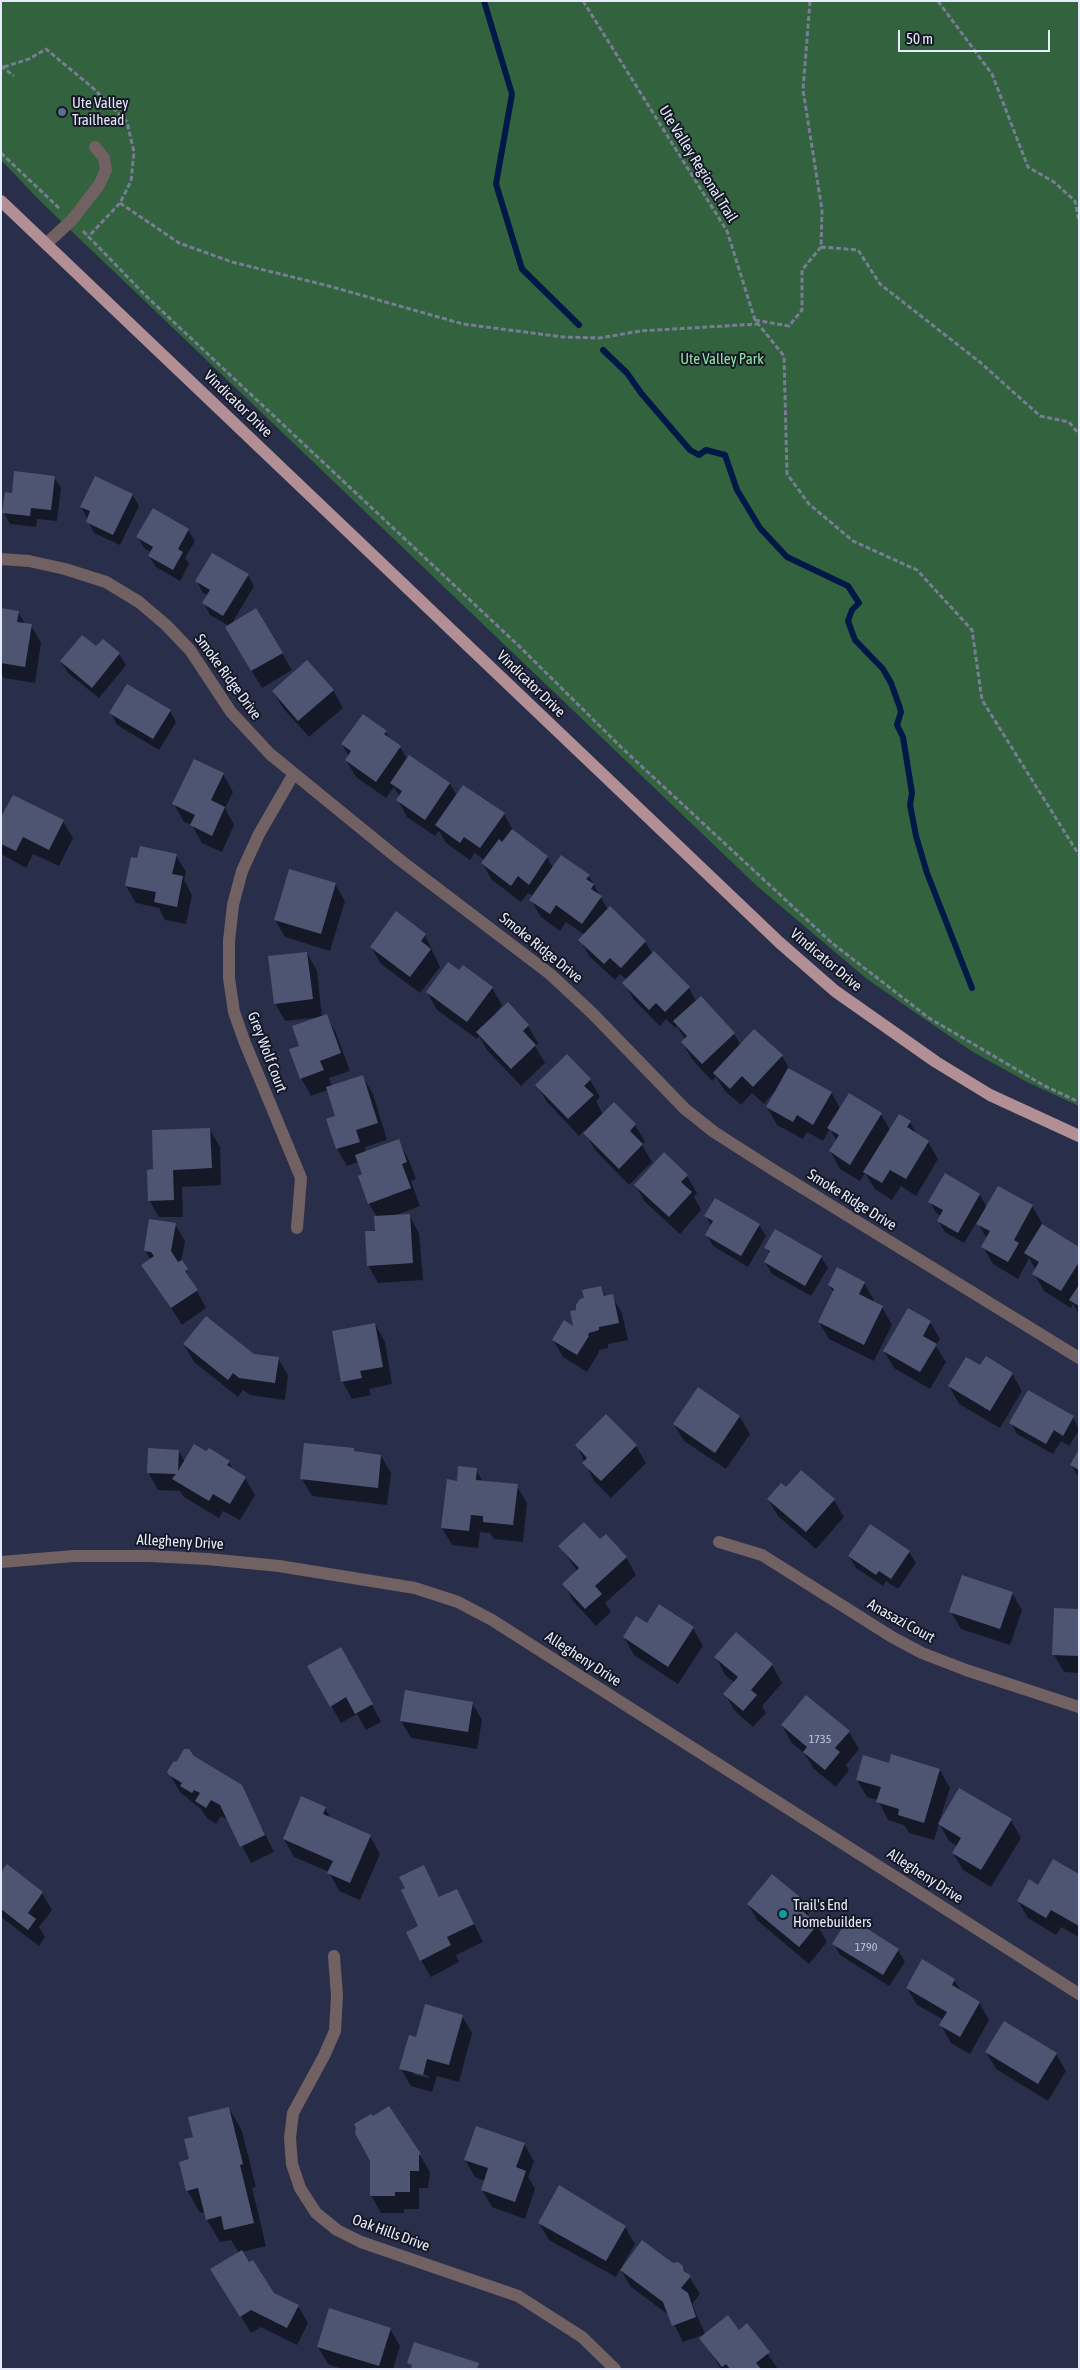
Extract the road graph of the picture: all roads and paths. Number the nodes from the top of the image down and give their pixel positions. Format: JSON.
{"nodes":[{"id":1,"x":583,"y":1,"type":"edge"},
{"id":2,"x":810,"y":1,"type":"edge"},
{"id":3,"x":938,"y":1,"type":"edge"},
{"id":4,"x":2,"y":66,"type":"edge"},
{"id":5,"x":14,"y":76,"type":"dead end"},
{"id":6,"x":95,"y":147,"type":"dead end"},
{"id":7,"x":1,"y":153,"type":"edge"},
{"id":8,"x":1,"y":201,"type":"edge"},
{"id":9,"x":120,"y":203,"type":"junction"},
{"id":10,"x":72,"y":220,"type":"junction"},
{"id":11,"x":1079,"y":222,"type":"edge"},
{"id":12,"x":88,"y":237,"type":"junction"},
{"id":13,"x":46,"y":244,"type":"junction"},
{"id":14,"x":821,"y":247,"type":"junction"},
{"id":15,"x":755,"y":320,"type":"junction"},
{"id":16,"x":758,"y":324,"type":"junction"},
{"id":17,"x":1079,"y":434,"type":"edge"},
{"id":18,"x":1,"y":559,"type":"edge"},
{"id":19,"x":293,"y":775,"type":"junction"},
{"id":20,"x":1079,"y":855,"type":"edge"},
{"id":21,"x":1079,"y":1102,"type":"edge"},
{"id":22,"x":1079,"y":1136,"type":"edge"},
{"id":23,"x":297,"y":1228,"type":"dead end"},
{"id":24,"x":1079,"y":1358,"type":"edge"},
{"id":25,"x":719,"y":1542,"type":"dead end"},
{"id":26,"x":1,"y":1562,"type":"edge"},
{"id":27,"x":1079,"y":1707,"type":"edge"},
{"id":28,"x":334,"y":1956,"type":"dead end"},
{"id":29,"x":1079,"y":1994,"type":"edge"},
{"id":30,"x":615,"y":2369,"type":"edge"}],
"edges":[{"from":1,"to":15,"type":"path","name":"Ute Valley Regional Trail"},
{"from":2,"to":14,"type":"path"},
{"from":3,"to":11,"type":"path"},
{"from":4,"to":5,"type":"path"},
{"from":4,"to":9,"type":"path"},
{"from":6,"to":10,"type":"street"},
{"from":7,"to":10,"type":"path"},
{"from":8,"to":13,"type":"main road","name":"Vindicator Drive"},
{"from":9,"to":12,"type":"path"},
{"from":9,"to":16,"type":"path"},
{"from":10,"to":12,"type":"path"},
{"from":10,"to":13,"type":"street"},
{"from":12,"to":21,"type":"path"},
{"from":13,"to":22,"type":"main road","name":"Vindicator Drive"},
{"from":14,"to":15,"type":"path"},
{"from":14,"to":17,"type":"path"},
{"from":15,"to":16,"type":"path","name":"Ute Valley Regional Trail"},
{"from":16,"to":20,"type":"path","name":"Ute Valley Regional Trail"},
{"from":18,"to":19,"type":"street","name":"Smoke Ridge Drive"},
{"from":19,"to":23,"type":"street","name":"Grey Wolf Court"},
{"from":19,"to":24,"type":"street","name":"Smoke Ridge Drive"},
{"from":25,"to":27,"type":"street","name":"Anasazi Court"},
{"from":26,"to":29,"type":"street","name":"Allegheny Drive"},
{"from":28,"to":30,"type":"street","name":"Oak Hills Drive"}]}
